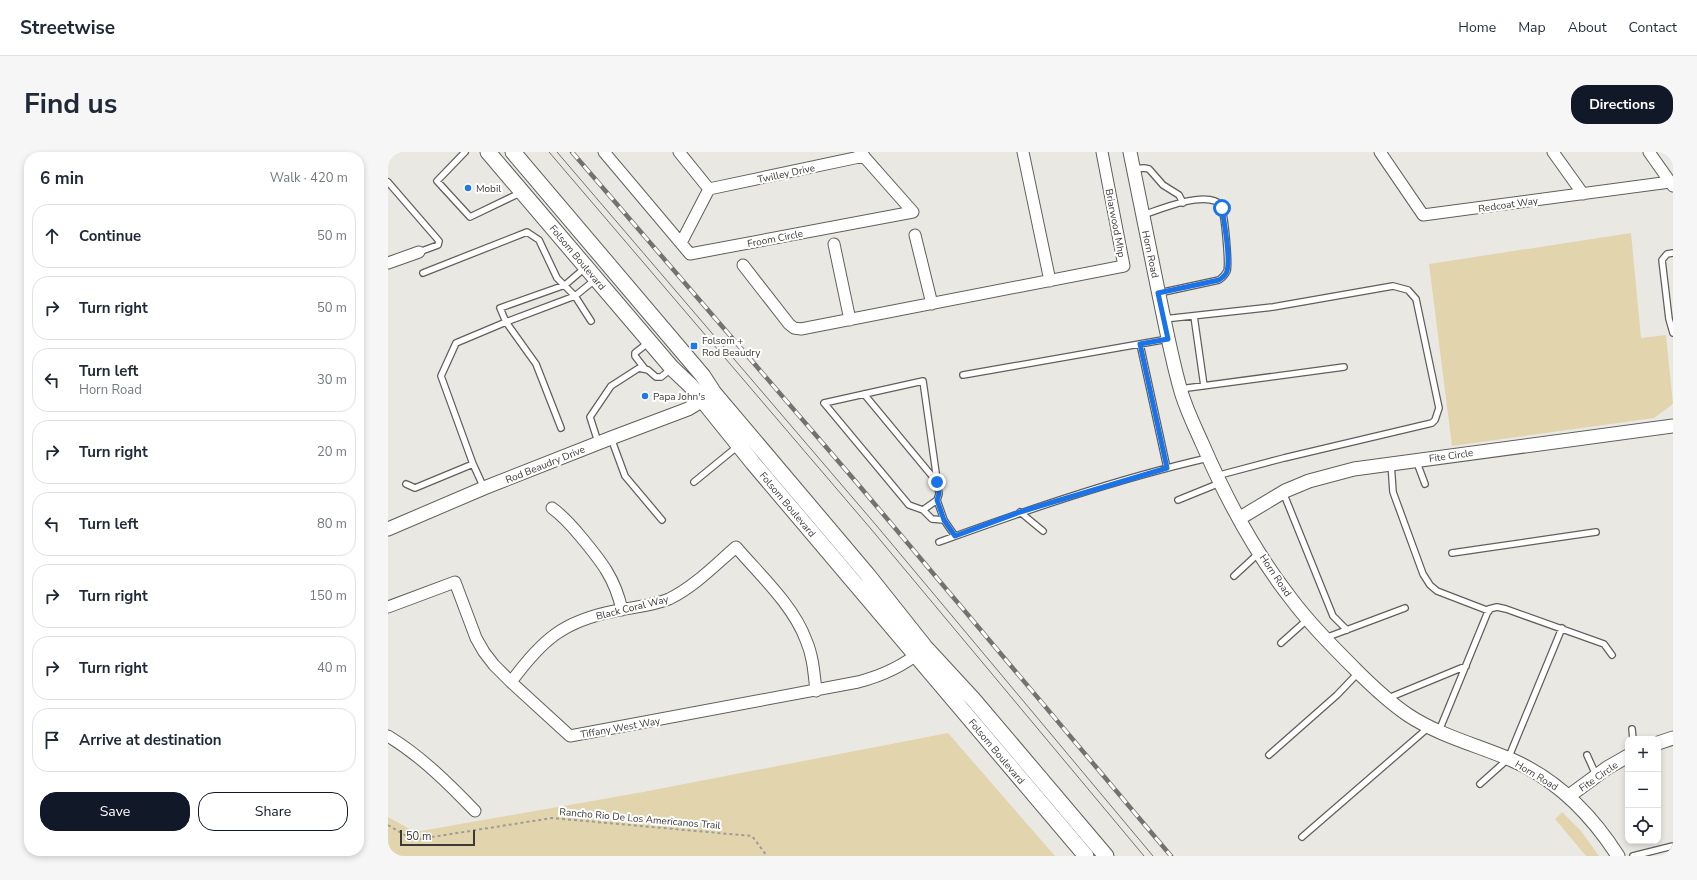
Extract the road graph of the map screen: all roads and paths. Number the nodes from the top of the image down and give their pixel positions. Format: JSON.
{"nodes":[{"id":1,"x":465,"y":152,"type":"edge"},
{"id":2,"x":488,"y":152,"type":"edge"},
{"id":3,"x":513,"y":152,"type":"edge"},
{"id":4,"x":604,"y":152,"type":"edge"},
{"id":5,"x":679,"y":152,"type":"edge"},
{"id":6,"x":1023,"y":152,"type":"edge"},
{"id":7,"x":1102,"y":152,"type":"edge"},
{"id":8,"x":1130,"y":152,"type":"edge"},
{"id":9,"x":1380,"y":152,"type":"edge"},
{"id":10,"x":1553,"y":152,"type":"edge"},
{"id":11,"x":1649,"y":152,"type":"edge"},
{"id":12,"x":862,"y":154,"type":"edge"},
{"id":13,"x":1133,"y":169,"type":"junction"},
{"id":14,"x":388,"y":182,"type":"edge"},
{"id":15,"x":1671,"y":184,"type":"edge"},
{"id":16,"x":709,"y":189,"type":"junction"},
{"id":17,"x":522,"y":192,"type":"junction"},
{"id":18,"x":1583,"y":194,"type":"junction"},
{"id":19,"x":1183,"y":204,"type":"junction"},
{"id":20,"x":1143,"y":215,"type":"junction"},
{"id":21,"x":578,"y":230,"type":"junction"},
{"id":22,"x":915,"y":235,"type":"dead end"},
{"id":23,"x":681,"y":243,"type":"junction"},
{"id":24,"x":834,"y":244,"type":"dead end"},
{"id":25,"x":419,"y":252,"type":"joint"},
{"id":26,"x":1673,"y":253,"type":"edge"},
{"id":27,"x":388,"y":263,"type":"edge"},
{"id":28,"x":743,"y":265,"type":"dead end"},
{"id":29,"x":586,"y":267,"type":"junction"},
{"id":30,"x":423,"y":273,"type":"dead end"},
{"id":31,"x":596,"y":279,"type":"junction"},
{"id":32,"x":1050,"y":281,"type":"junction"},
{"id":33,"x":566,"y":285,"type":"junction"},
{"id":34,"x":1158,"y":293,"type":"junction"},
{"id":35,"x":575,"y":296,"type":"junction"},
{"id":36,"x":932,"y":304,"type":"junction"},
{"id":37,"x":1194,"y":316,"type":"junction"},
{"id":38,"x":1164,"y":319,"type":"junction"},
{"id":39,"x":850,"y":320,"type":"junction"},
{"id":40,"x":591,"y":321,"type":"dead end"},
{"id":41,"x":506,"y":322,"type":"junction"},
{"id":42,"x":1673,"y":333,"type":"edge"},
{"id":43,"x":1168,"y":339,"type":"junction"},
{"id":44,"x":650,"y":341,"type":"junction"},
{"id":45,"x":1140,"y":344,"type":"junction"},
{"id":46,"x":1344,"y":367,"type":"dead end"},
{"id":47,"x":672,"y":368,"type":"junction"},
{"id":48,"x":646,"y":369,"type":"junction"},
{"id":49,"x":963,"y":375,"type":"dead end"},
{"id":50,"x":1204,"y":386,"type":"junction"},
{"id":51,"x":1180,"y":389,"type":"junction"},
{"id":52,"x":864,"y":394,"type":"junction"},
{"id":53,"x":708,"y":397,"type":"junction"},
{"id":54,"x":1673,"y":426,"type":"edge"},
{"id":55,"x":561,"y":428,"type":"dead end"},
{"id":56,"x":611,"y":438,"type":"junction"},
{"id":57,"x":598,"y":443,"type":"junction"},
{"id":58,"x":738,"y":445,"type":"junction"},
{"id":59,"x":1208,"y":458,"type":"junction"},
{"id":60,"x":1416,"y":460,"type":"junction"},
{"id":61,"x":1391,"y":463,"type":"junction"},
{"id":62,"x":473,"y":464,"type":"junction"},
{"id":63,"x":1167,"y":468,"type":"junction"},
{"id":64,"x":1218,"y":480,"type":"junction"},
{"id":65,"x":694,"y":482,"type":"dead end"},
{"id":66,"x":937,"y":482,"type":"junction"},
{"id":67,"x":406,"y":484,"type":"dead end"},
{"id":68,"x":1425,"y":484,"type":"dead end"},
{"id":69,"x":484,"y":488,"type":"junction"},
{"id":70,"x":1283,"y":492,"type":"junction"},
{"id":71,"x":937,"y":500,"type":"junction"},
{"id":72,"x":1178,"y":500,"type":"dead end"},
{"id":73,"x":552,"y":508,"type":"dead end"},
{"id":74,"x":923,"y":510,"type":"junction"},
{"id":75,"x":1020,"y":512,"type":"junction"},
{"id":76,"x":1240,"y":518,"type":"junction"},
{"id":77,"x":662,"y":520,"type":"dead end"},
{"id":78,"x":944,"y":520,"type":"junction"},
{"id":79,"x":388,"y":529,"type":"edge"},
{"id":80,"x":1043,"y":531,"type":"dead end"},
{"id":81,"x":1596,"y":532,"type":"dead end"},
{"id":82,"x":955,"y":536,"type":"junction"},
{"id":83,"x":938,"y":542,"type":"dead end"},
{"id":84,"x":1260,"y":552,"type":"junction"},
{"id":85,"x":1452,"y":553,"type":"dead end"},
{"id":86,"x":1234,"y":576,"type":"dead end"},
{"id":87,"x":388,"y":607,"type":"edge"},
{"id":88,"x":1405,"y":608,"type":"dead end"},
{"id":89,"x":622,"y":610,"type":"junction"},
{"id":90,"x":1489,"y":611,"type":"junction"},
{"id":91,"x":1308,"y":619,"type":"junction"},
{"id":92,"x":1562,"y":628,"type":"junction"},
{"id":93,"x":1347,"y":630,"type":"junction"},
{"id":94,"x":1325,"y":638,"type":"junction"},
{"id":95,"x":1280,"y":643,"type":"dead end"},
{"id":96,"x":921,"y":651,"type":"junction"},
{"id":97,"x":1612,"y":655,"type":"dead end"},
{"id":98,"x":1466,"y":666,"type":"junction"},
{"id":99,"x":1358,"y":672,"type":"junction"},
{"id":100,"x":511,"y":682,"type":"junction"},
{"id":101,"x":816,"y":690,"type":"junction"},
{"id":102,"x":1386,"y":699,"type":"junction"},
{"id":103,"x":1632,"y":729,"type":"dead end"},
{"id":104,"x":1434,"y":730,"type":"junction"},
{"id":105,"x":388,"y":736,"type":"edge"},
{"id":106,"x":1633,"y":736,"type":"edge"},
{"id":107,"x":1673,"y":738,"type":"edge"},
{"id":108,"x":1661,"y":742,"type":"edge"},
{"id":109,"x":1269,"y":755,"type":"dead end"},
{"id":110,"x":1587,"y":756,"type":"dead end"},
{"id":111,"x":1625,"y":758,"type":"edge"},
{"id":112,"x":1508,"y":759,"type":"junction"},
{"id":113,"x":1596,"y":776,"type":"junction"},
{"id":114,"x":1480,"y":784,"type":"dead end"},
{"id":115,"x":1569,"y":796,"type":"junction"},
{"id":116,"x":475,"y":811,"type":"dead end"},
{"id":117,"x":388,"y":825,"type":"edge"},
{"id":118,"x":1302,"y":837,"type":"dead end"},
{"id":119,"x":1673,"y":846,"type":"edge"},
{"id":120,"x":767,"y":856,"type":"edge"},
{"id":121,"x":1086,"y":856,"type":"edge"},
{"id":122,"x":1106,"y":856,"type":"edge"},
{"id":123,"x":1618,"y":856,"type":"edge"},
{"id":124,"x":1633,"y":856,"type":"edge"}],
"edges":[{"from":1,"to":17,"type":"lane"},
{"from":2,"to":17,"type":"main road","name":"Folsom Boulevard"},
{"from":3,"to":21,"type":"main road","name":"Folsom Boulevard"},
{"from":4,"to":23,"type":"street","name":"Froom Circle"},
{"from":5,"to":16,"type":"street"},
{"from":6,"to":32,"type":"street"},
{"from":7,"to":32,"type":"street","name":"Briarwood Mhp"},
{"from":8,"to":13,"type":"street","name":"Horn Road"},
{"from":9,"to":18,"type":"street","name":"Redcoat Way"},
{"from":10,"to":18,"type":"street"},
{"from":11,"to":15,"type":"street"},
{"from":12,"to":16,"type":"street","name":"Twilley Drive"},
{"from":12,"to":23,"type":"street","name":"Froom Circle"},
{"from":13,"to":19,"type":"lane"},
{"from":13,"to":20,"type":"street","name":"Horn Road"},
{"from":14,"to":25,"type":"lane"},
{"from":15,"to":18,"type":"street","name":"Redcoat Way"},
{"from":16,"to":23,"type":"street"},
{"from":17,"to":21,"type":"main road"},
{"from":17,"to":29,"type":"main road","name":"Folsom Boulevard"},
{"from":19,"to":20,"type":"lane"},
{"from":19,"to":34,"type":"lane"},
{"from":20,"to":34,"type":"street","name":"Horn Road"},
{"from":21,"to":53,"type":"main road","name":"Folsom Boulevard"},
{"from":22,"to":36,"type":"street"},
{"from":24,"to":39,"type":"street"},
{"from":25,"to":27,"type":"street"},
{"from":26,"to":42,"type":"lane"},
{"from":28,"to":39,"type":"street","name":"Briarwood Mhp"},
{"from":29,"to":31,"type":"main road","name":"Folsom Boulevard"},
{"from":29,"to":33,"type":"lane"},
{"from":30,"to":33,"type":"lane"},
{"from":31,"to":35,"type":"lane"},
{"from":31,"to":44,"type":"main road","name":"Folsom Boulevard"},
{"from":32,"to":36,"type":"street","name":"Briarwood Mhp"},
{"from":33,"to":35,"type":"lane"},
{"from":33,"to":41,"type":"lane"},
{"from":34,"to":38,"type":"street","name":"Horn Road"},
{"from":35,"to":40,"type":"lane"},
{"from":35,"to":41,"type":"lane"},
{"from":36,"to":39,"type":"street","name":"Briarwood Mhp"},
{"from":37,"to":38,"type":"lane"},
{"from":37,"to":50,"type":"lane"},
{"from":37,"to":64,"type":"lane"},
{"from":38,"to":43,"type":"street","name":"Horn Road"},
{"from":41,"to":55,"type":"lane"},
{"from":41,"to":62,"type":"lane"},
{"from":43,"to":45,"type":"lane"},
{"from":43,"to":51,"type":"street","name":"Horn Road"},
{"from":44,"to":47,"type":"main road","name":"Folsom Boulevard"},
{"from":44,"to":48,"type":"lane"},
{"from":45,"to":49,"type":"lane"},
{"from":45,"to":63,"type":"lane"},
{"from":46,"to":50,"type":"lane"},
{"from":47,"to":48,"type":"lane"},
{"from":47,"to":53,"type":"main road","name":"Folsom Boulevard"},
{"from":48,"to":57,"type":"lane"},
{"from":50,"to":51,"type":"lane"},
{"from":51,"to":59,"type":"street","name":"Horn Road"},
{"from":52,"to":66,"type":"lane"},
{"from":52,"to":66,"type":"lane"},
{"from":52,"to":74,"type":"lane"},
{"from":53,"to":56,"type":"street","name":"Rod Beaudry Drive"},
{"from":53,"to":58,"type":"main road","name":"Folsom Boulevard"},
{"from":53,"to":96,"type":"main road","name":"Folsom Boulevard"},
{"from":54,"to":60,"type":"street","name":"Fite Circle"},
{"from":56,"to":57,"type":"street","name":"Rod Beaudry Drive"},
{"from":56,"to":77,"type":"lane"},
{"from":57,"to":69,"type":"street","name":"Rod Beaudry Drive"},
{"from":58,"to":65,"type":"lane"},
{"from":58,"to":96,"type":"main road","name":"Folsom Boulevard"},
{"from":59,"to":63,"type":"lane"},
{"from":59,"to":64,"type":"street","name":"Horn Road"},
{"from":60,"to":61,"type":"street","name":"Fite Circle"},
{"from":60,"to":68,"type":"lane"},
{"from":61,"to":70,"type":"street","name":"Fite Circle"},
{"from":61,"to":90,"type":"lane"},
{"from":62,"to":67,"type":"lane"},
{"from":62,"to":69,"type":"lane"},
{"from":63,"to":75,"type":"lane"},
{"from":64,"to":72,"type":"lane"},
{"from":64,"to":76,"type":"street","name":"Horn Road"},
{"from":66,"to":71,"type":"lane"},
{"from":69,"to":79,"type":"street","name":"Rod Beaudry Drive"},
{"from":70,"to":76,"type":"street","name":"Fite Circle"},
{"from":70,"to":93,"type":"lane"},
{"from":71,"to":74,"type":"lane"},
{"from":71,"to":78,"type":"lane"},
{"from":73,"to":89,"type":"street"},
{"from":74,"to":78,"type":"lane"},
{"from":75,"to":80,"type":"lane"},
{"from":75,"to":82,"type":"lane"},
{"from":76,"to":84,"type":"street","name":"Horn Road"},
{"from":78,"to":82,"type":"lane"},
{"from":81,"to":85,"type":"lane"},
{"from":82,"to":83,"type":"lane"},
{"from":84,"to":86,"type":"lane"},
{"from":84,"to":91,"type":"street","name":"Horn Road"},
{"from":87,"to":100,"type":"street","name":"Tiffany West Way"},
{"from":88,"to":93,"type":"lane"},
{"from":89,"to":100,"type":"street","name":"Black Coral Way"},
{"from":89,"to":101,"type":"street","name":"Black Coral Way"},
{"from":90,"to":92,"type":"lane"},
{"from":90,"to":98,"type":"lane"},
{"from":91,"to":94,"type":"street","name":"Horn Road"},
{"from":91,"to":95,"type":"lane"},
{"from":92,"to":97,"type":"lane"},
{"from":92,"to":112,"type":"lane"},
{"from":93,"to":94,"type":"lane"},
{"from":94,"to":99,"type":"street","name":"Horn Road"},
{"from":96,"to":101,"type":"street","name":"Tiffany West Way"},
{"from":96,"to":121,"type":"main road","name":"Folsom Boulevard"},
{"from":96,"to":122,"type":"main road","name":"Folsom Boulevard"},
{"from":98,"to":102,"type":"lane"},
{"from":98,"to":104,"type":"lane"},
{"from":99,"to":102,"type":"street","name":"Horn Road"},
{"from":99,"to":109,"type":"lane"},
{"from":100,"to":101,"type":"street","name":"Tiffany West Way"},
{"from":102,"to":104,"type":"street","name":"Horn Road"},
{"from":103,"to":106,"type":"lane"},
{"from":104,"to":112,"type":"street","name":"Horn Road"},
{"from":104,"to":118,"type":"lane"},
{"from":105,"to":116,"type":"street"},
{"from":107,"to":108,"type":"street"},
{"from":110,"to":113,"type":"lane"},
{"from":111,"to":113,"type":"street","name":"Fite Circle"},
{"from":112,"to":114,"type":"lane"},
{"from":112,"to":115,"type":"street","name":"Horn Road"},
{"from":113,"to":115,"type":"street","name":"Fite Circle"},
{"from":115,"to":123,"type":"street","name":"Horn Road"},
{"from":117,"to":120,"type":"path","name":"Rancho Rio De Los Americanos Trail"},
{"from":119,"to":124,"type":"lane"}]}
